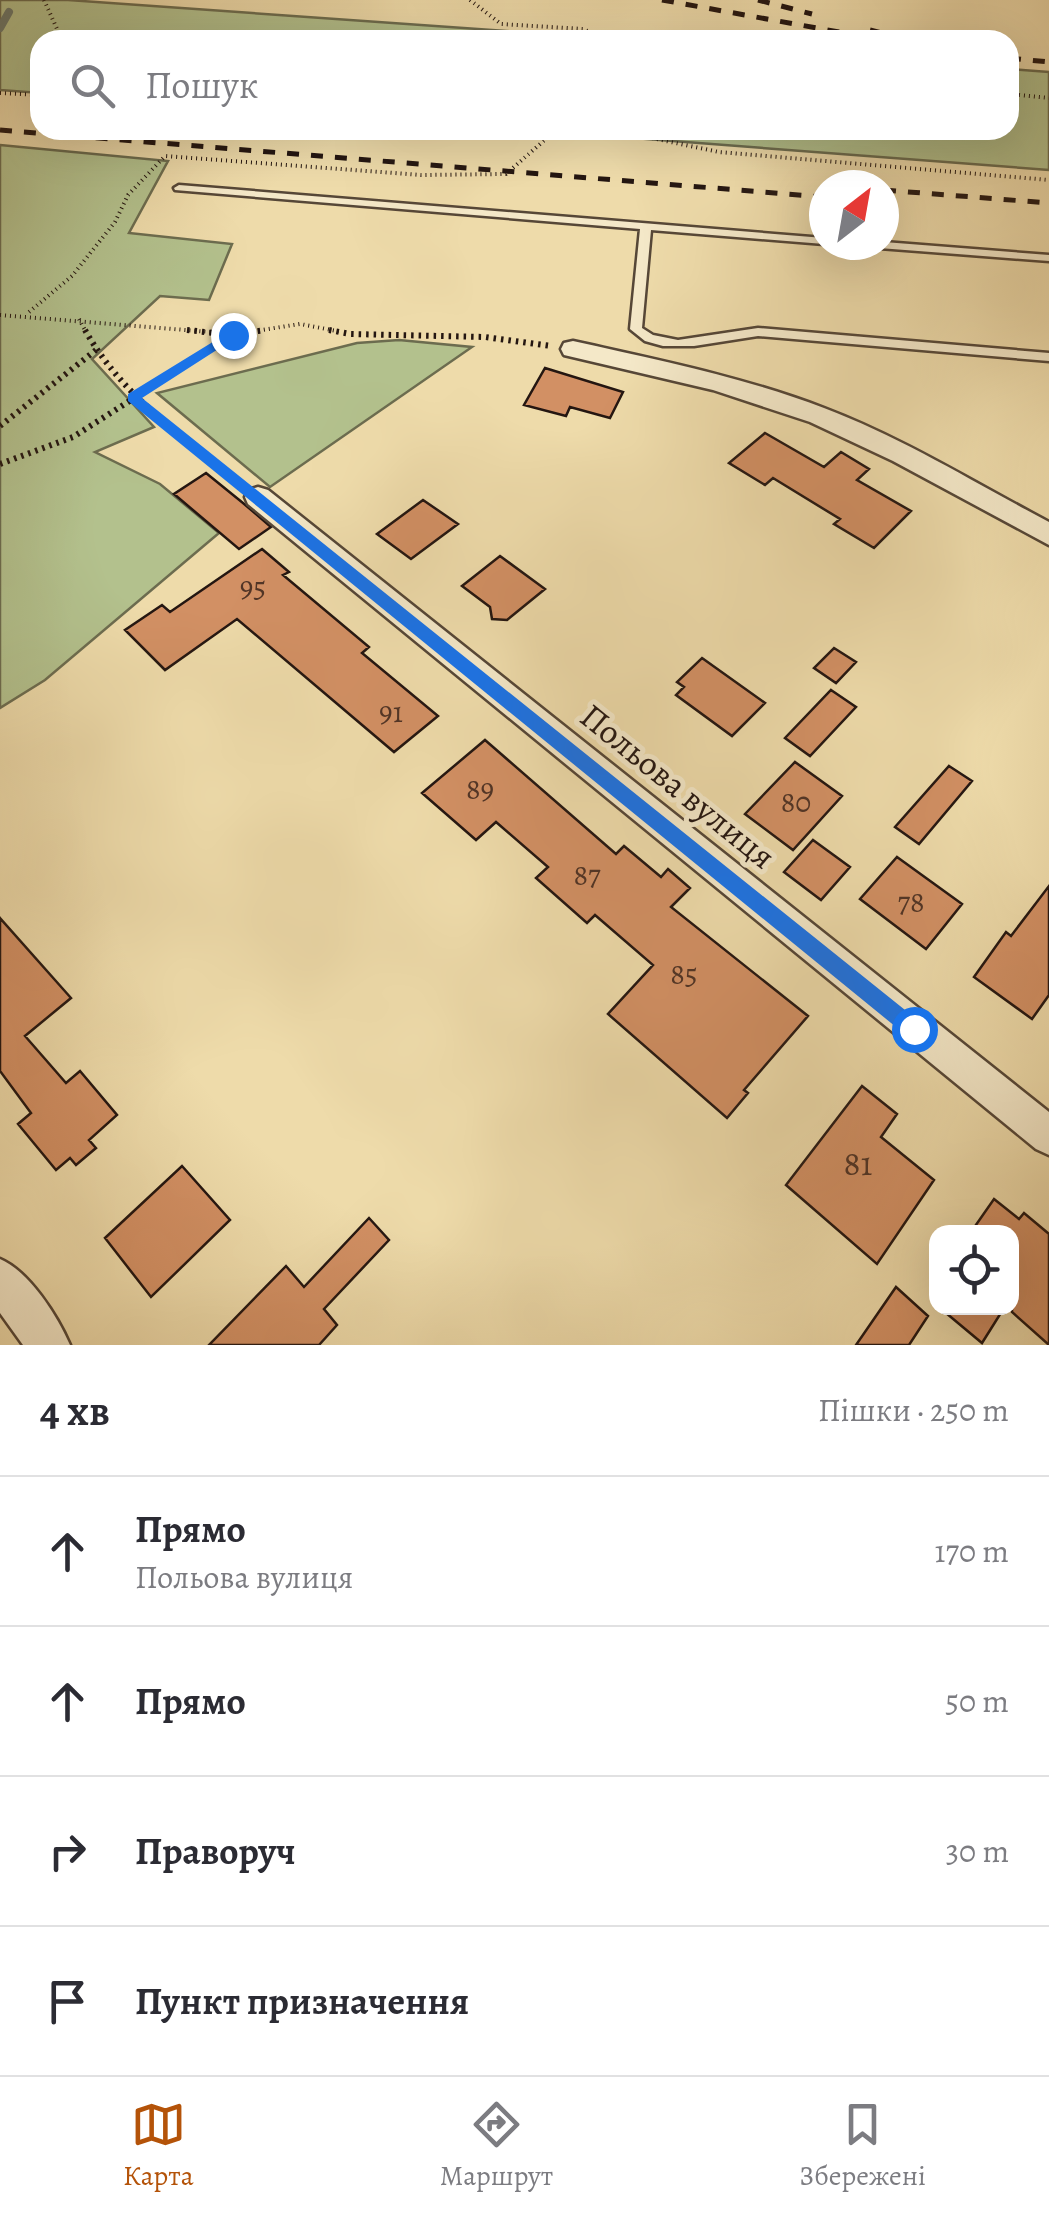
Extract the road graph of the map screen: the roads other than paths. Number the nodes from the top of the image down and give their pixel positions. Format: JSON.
{"nodes":[{"id":1,"x":179,"y":188,"type":"dead end"},
{"id":2,"x":646,"y":228,"type":"junction"},
{"id":3,"x":809,"y":240,"type":"edge"},
{"id":4,"x":899,"y":247,"type":"edge"},
{"id":5,"x":1049,"y":258,"type":"edge"},
{"id":6,"x":572,"y":349,"type":"road end"},
{"id":7,"x":1049,"y":357,"type":"edge"},
{"id":8,"x":258,"y":497,"type":"road end"},
{"id":9,"x":1049,"y":534,"type":"edge"},
{"id":10,"x":1049,"y":1136,"type":"edge"},
{"id":11,"x":0,"y":1279,"type":"edge"},
{"id":12,"x":49,"y":1345,"type":"edge"}],
"edges":[{"from":1,"to":2,"type":"lane"},
{"from":2,"to":3,"type":"lane"},
{"from":2,"to":7,"type":"lane"},
{"from":4,"to":5,"type":"lane"},
{"from":6,"to":9,"type":"street"},
{"from":8,"to":10,"type":"street","name":"Польова вулиця"},
{"from":11,"to":12,"type":"street"}]}
